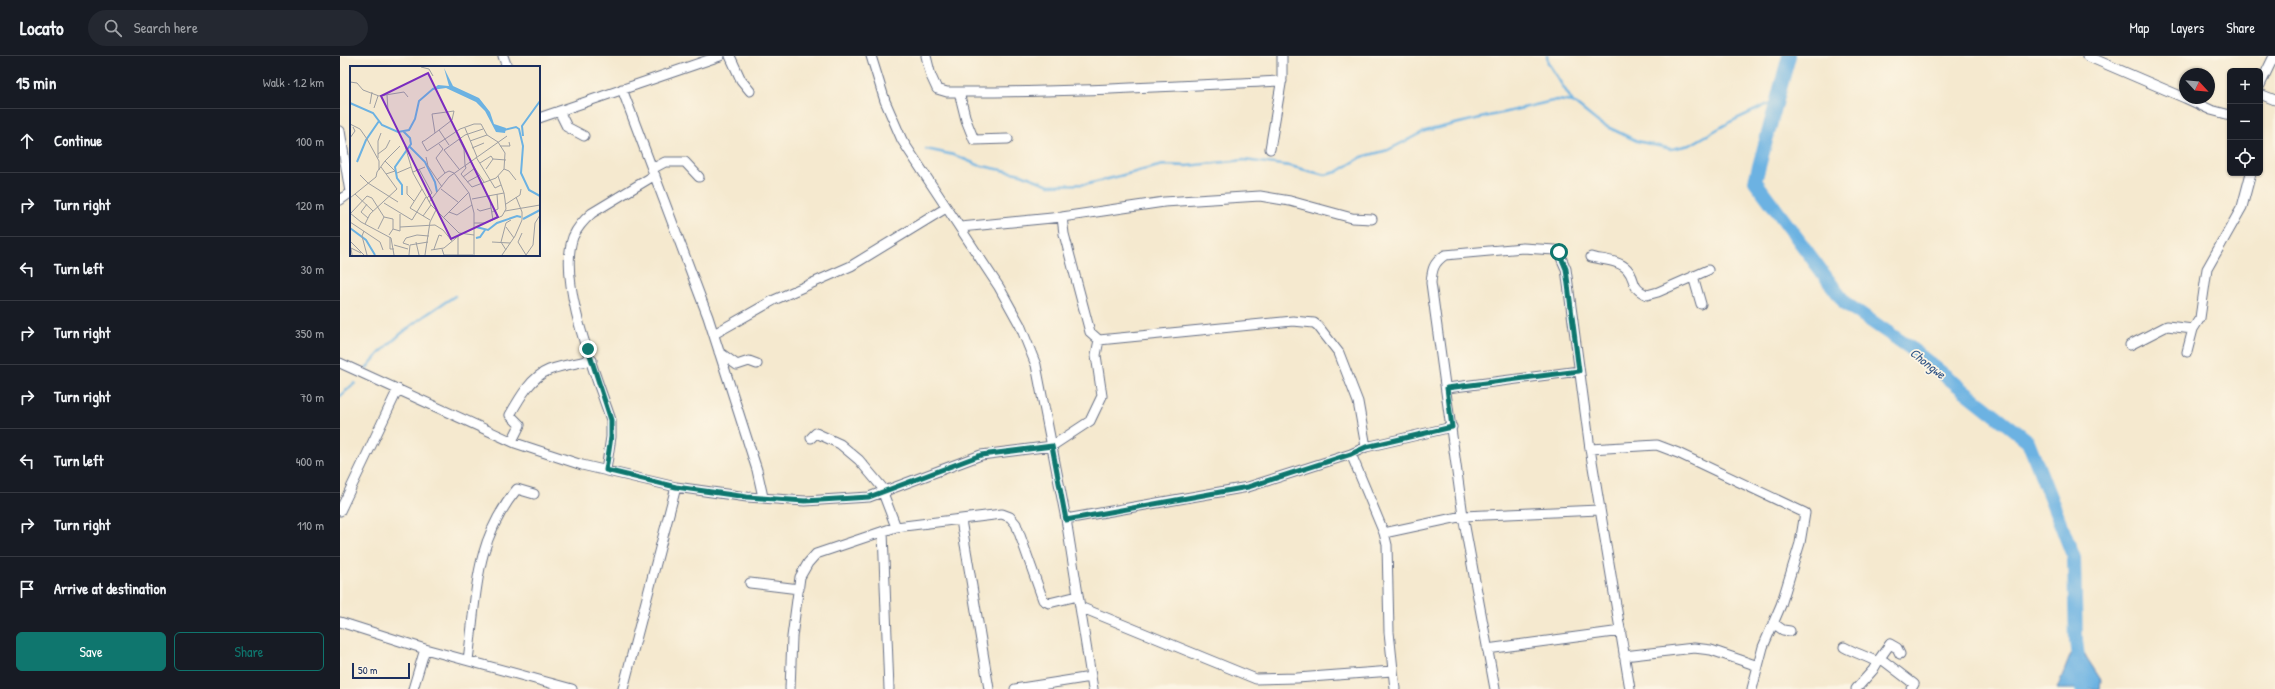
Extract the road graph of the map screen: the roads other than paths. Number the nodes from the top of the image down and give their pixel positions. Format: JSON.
{"nodes":[{"id":1,"x":504,"y":56,"type":"edge"},
{"id":2,"x":720,"y":56,"type":"edge"},
{"id":3,"x":730,"y":56,"type":"edge"},
{"id":4,"x":871,"y":56,"type":"edge"},
{"id":5,"x":926,"y":56,"type":"edge"},
{"id":6,"x":1282,"y":56,"type":"edge"},
{"id":7,"x":2087,"y":56,"type":"edge"},
{"id":8,"x":2274,"y":56,"type":"edge"},
{"id":9,"x":507,"y":66,"type":"edge"},
{"id":10,"x":2263,"y":79,"type":"edge"},
{"id":11,"x":1282,"y":81,"type":"junction"},
{"id":12,"x":622,"y":89,"type":"junction"},
{"id":13,"x":750,"y":91,"type":"dead end"},
{"id":14,"x":959,"y":92,"type":"junction"},
{"id":15,"x":2179,"y":95,"type":"edge"},
{"id":16,"x":2263,"y":95,"type":"edge"},
{"id":17,"x":2275,"y":100,"type":"edge"},
{"id":18,"x":2198,"y":104,"type":"edge"},
{"id":19,"x":558,"y":111,"type":"junction"},
{"id":20,"x":2227,"y":114,"type":"edge"},
{"id":21,"x":540,"y":118,"type":"edge"},
{"id":22,"x":340,"y":131,"type":"edge"},
{"id":23,"x":584,"y":136,"type":"dead end"},
{"id":24,"x":1008,"y":139,"type":"dead end"},
{"id":25,"x":341,"y":147,"type":"edge"},
{"id":26,"x":1270,"y":150,"type":"dead end"},
{"id":27,"x":653,"y":172,"type":"junction"},
{"id":28,"x":2250,"y":176,"type":"edge"},
{"id":29,"x":699,"y":177,"type":"dead end"},
{"id":30,"x":350,"y":192,"type":"edge"},
{"id":31,"x":340,"y":200,"type":"edge"},
{"id":32,"x":946,"y":208,"type":"junction"},
{"id":33,"x":1062,"y":217,"type":"junction"},
{"id":34,"x":1372,"y":219,"type":"dead end"},
{"id":35,"x":961,"y":227,"type":"junction"},
{"id":36,"x":1591,"y":257,"type":"dead end"},
{"id":37,"x":1708,"y":270,"type":"dead end"},
{"id":38,"x":1693,"y":276,"type":"junction"},
{"id":39,"x":1701,"y":304,"type":"dead end"},
{"id":40,"x":2193,"y":329,"type":"junction"},
{"id":41,"x":714,"y":334,"type":"junction"},
{"id":42,"x":1099,"y":340,"type":"junction"},
{"id":43,"x":2130,"y":345,"type":"dead end"},
{"id":44,"x":719,"y":352,"type":"junction"},
{"id":45,"x":2187,"y":352,"type":"dead end"},
{"id":46,"x":592,"y":360,"type":"junction"},
{"id":47,"x":340,"y":363,"type":"edge"},
{"id":48,"x":757,"y":364,"type":"dead end"},
{"id":49,"x":1579,"y":371,"type":"junction"},
{"id":50,"x":1447,"y":388,"type":"junction"},
{"id":51,"x":398,"y":389,"type":"junction"},
{"id":52,"x":1452,"y":427,"type":"junction"},
{"id":53,"x":811,"y":438,"type":"dead end"},
{"id":54,"x":512,"y":441,"type":"junction"},
{"id":55,"x":1052,"y":446,"type":"junction"},
{"id":56,"x":1366,"y":447,"type":"junction"},
{"id":57,"x":1590,"y":450,"type":"junction"},
{"id":58,"x":1351,"y":454,"type":"junction"},
{"id":59,"x":606,"y":470,"type":"junction"},
{"id":60,"x":676,"y":487,"type":"junction"},
{"id":61,"x":884,"y":493,"type":"junction"},
{"id":62,"x":534,"y":494,"type":"dead end"},
{"id":63,"x":763,"y":498,"type":"junction"},
{"id":64,"x":1599,"y":510,"type":"junction"},
{"id":65,"x":340,"y":511,"type":"edge"},
{"id":66,"x":1463,"y":516,"type":"junction"},
{"id":67,"x":961,"y":520,"type":"junction"},
{"id":68,"x":1066,"y":520,"type":"junction"},
{"id":69,"x":896,"y":527,"type":"junction"},
{"id":70,"x":882,"y":532,"type":"junction"},
{"id":71,"x":1384,"y":533,"type":"junction"},
{"id":72,"x":750,"y":583,"type":"dead end"},
{"id":73,"x":798,"y":589,"type":"junction"},
{"id":74,"x":1078,"y":596,"type":"junction"},
{"id":75,"x":1080,"y":607,"type":"junction"},
{"id":76,"x":340,"y":622,"type":"edge"},
{"id":77,"x":1773,"y":623,"type":"junction"},
{"id":78,"x":1621,"y":631,"type":"junction"},
{"id":79,"x":1790,"y":631,"type":"dead end"},
{"id":80,"x":1844,"y":647,"type":"dead end"},
{"id":81,"x":425,"y":649,"type":"junction"},
{"id":82,"x":1487,"y":649,"type":"junction"},
{"id":83,"x":1900,"y":654,"type":"dead end"},
{"id":84,"x":1624,"y":656,"type":"junction"},
{"id":85,"x":468,"y":660,"type":"junction"},
{"id":86,"x":1878,"y":660,"type":"junction"},
{"id":87,"x":1758,"y":666,"type":"junction"},
{"id":88,"x":1392,"y":671,"type":"junction"},
{"id":89,"x":1091,"y":677,"type":"junction"},
{"id":90,"x":413,"y":689,"type":"edge"},
{"id":91,"x":572,"y":689,"type":"edge"},
{"id":92,"x":623,"y":689,"type":"edge"},
{"id":93,"x":790,"y":689,"type":"edge"},
{"id":94,"x":889,"y":689,"type":"edge"},
{"id":95,"x":989,"y":689,"type":"edge"},
{"id":96,"x":1015,"y":689,"type":"edge"},
{"id":97,"x":1093,"y":689,"type":"edge"},
{"id":98,"x":1396,"y":689,"type":"edge"},
{"id":99,"x":1495,"y":689,"type":"edge"},
{"id":100,"x":1630,"y":689,"type":"edge"},
{"id":101,"x":1752,"y":689,"type":"edge"},
{"id":102,"x":1856,"y":689,"type":"edge"},
{"id":103,"x":1911,"y":689,"type":"edge"}],
"edges":[{"from":1,"to":9,"type":"street"},
{"from":2,"to":12,"type":"street"},
{"from":3,"to":13,"type":"street"},
{"from":4,"to":32,"type":"street"},
{"from":5,"to":14,"type":"street"},
{"from":6,"to":11,"type":"street"},
{"from":7,"to":15,"type":"street"},
{"from":8,"to":10,"type":"street"},
{"from":11,"to":14,"type":"street"},
{"from":11,"to":26,"type":"street"},
{"from":12,"to":19,"type":"street"},
{"from":12,"to":27,"type":"street"},
{"from":14,"to":24,"type":"street"},
{"from":16,"to":17,"type":"street"},
{"from":18,"to":20,"type":"street"},
{"from":19,"to":21,"type":"street"},
{"from":19,"to":23,"type":"street"},
{"from":22,"to":25,"type":"street"},
{"from":25,"to":30,"type":"street"},
{"from":27,"to":29,"type":"street"},
{"from":27,"to":41,"type":"street"},
{"from":27,"to":46,"type":"street"},
{"from":28,"to":40,"type":"street"},
{"from":30,"to":31,"type":"street"},
{"from":32,"to":35,"type":"street"},
{"from":32,"to":41,"type":"street"},
{"from":33,"to":34,"type":"street"},
{"from":33,"to":35,"type":"street"},
{"from":33,"to":42,"type":"street"},
{"from":35,"to":55,"type":"street"},
{"from":36,"to":38,"type":"street"},
{"from":37,"to":38,"type":"street"},
{"from":38,"to":39,"type":"street"},
{"from":40,"to":43,"type":"street"},
{"from":40,"to":45,"type":"street"},
{"from":41,"to":44,"type":"street"},
{"from":42,"to":55,"type":"street"},
{"from":42,"to":56,"type":"street"},
{"from":44,"to":48,"type":"street"},
{"from":44,"to":63,"type":"street"},
{"from":46,"to":54,"type":"street"},
{"from":46,"to":59,"type":"street"},
{"from":47,"to":51,"type":"street"},
{"from":49,"to":50,"type":"street"},
{"from":49,"to":50,"type":"street"},
{"from":49,"to":57,"type":"street"},
{"from":50,"to":52,"type":"street"},
{"from":51,"to":54,"type":"street"},
{"from":51,"to":65,"type":"street"},
{"from":52,"to":56,"type":"street"},
{"from":52,"to":66,"type":"street"},
{"from":53,"to":61,"type":"street"},
{"from":54,"to":59,"type":"street"},
{"from":55,"to":61,"type":"street"},
{"from":55,"to":68,"type":"street"},
{"from":56,"to":58,"type":"street"},
{"from":57,"to":64,"type":"street"},
{"from":57,"to":77,"type":"street"},
{"from":58,"to":68,"type":"street"},
{"from":58,"to":71,"type":"street"},
{"from":59,"to":60,"type":"street"},
{"from":60,"to":63,"type":"street"},
{"from":60,"to":92,"type":"street"},
{"from":61,"to":63,"type":"street"},
{"from":61,"to":69,"type":"street"},
{"from":62,"to":85,"type":"street"},
{"from":64,"to":66,"type":"street"},
{"from":64,"to":78,"type":"street"},
{"from":66,"to":71,"type":"street"},
{"from":66,"to":82,"type":"street"},
{"from":67,"to":69,"type":"street"},
{"from":67,"to":74,"type":"street"},
{"from":67,"to":95,"type":"street"},
{"from":68,"to":74,"type":"street"},
{"from":69,"to":70,"type":"street"},
{"from":70,"to":73,"type":"street"},
{"from":70,"to":94,"type":"street"},
{"from":71,"to":88,"type":"street"},
{"from":72,"to":73,"type":"street"},
{"from":73,"to":93,"type":"street"},
{"from":74,"to":75,"type":"street"},
{"from":75,"to":88,"type":"street"},
{"from":75,"to":89,"type":"street"},
{"from":76,"to":81,"type":"street"},
{"from":77,"to":79,"type":"street"},
{"from":77,"to":87,"type":"street"},
{"from":78,"to":82,"type":"street"},
{"from":78,"to":84,"type":"street"},
{"from":80,"to":86,"type":"street"},
{"from":81,"to":85,"type":"street"},
{"from":81,"to":90,"type":"street"},
{"from":82,"to":99,"type":"street"},
{"from":83,"to":86,"type":"street"},
{"from":84,"to":87,"type":"street"},
{"from":84,"to":100,"type":"street"},
{"from":85,"to":91,"type":"street"},
{"from":86,"to":102,"type":"street"},
{"from":86,"to":103,"type":"street"},
{"from":87,"to":101,"type":"street"},
{"from":88,"to":98,"type":"street"},
{"from":89,"to":96,"type":"street"},
{"from":89,"to":97,"type":"street"}]}
